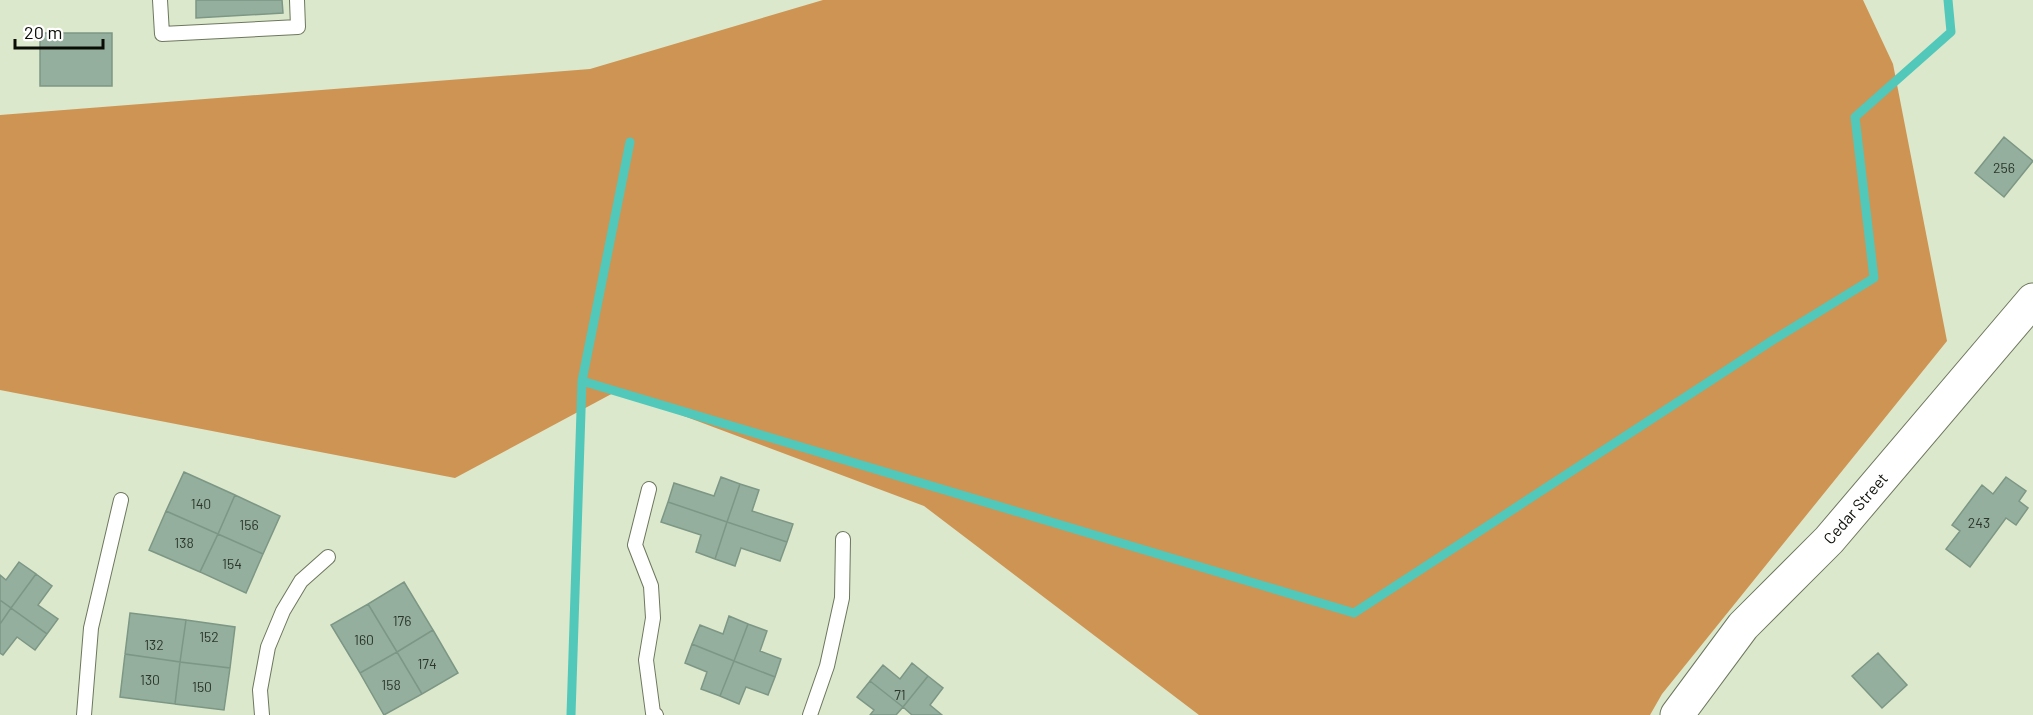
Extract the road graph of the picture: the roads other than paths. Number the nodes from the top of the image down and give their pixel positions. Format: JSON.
{"nodes":[{"id":1,"x":160,"y":0,"type":"edge"},
{"id":2,"x":297,"y":0,"type":"edge"},
{"id":3,"x":2033,"y":300,"type":"edge"},
{"id":4,"x":649,"y":489,"type":"dead end"},
{"id":5,"x":121,"y":500,"type":"dead end"},
{"id":6,"x":843,"y":538,"type":"dead end"},
{"id":7,"x":327,"y":556,"type":"dead end"},
{"id":8,"x":84,"y":715,"type":"edge"},
{"id":9,"x":262,"y":715,"type":"edge"},
{"id":10,"x":656,"y":715,"type":"edge"},
{"id":11,"x":810,"y":715,"type":"edge"},
{"id":12,"x":1677,"y":715,"type":"edge"}],
"edges":[{"from":1,"to":2,"type":"lane"},
{"from":3,"to":12,"type":"street","name":"Cedar Street"},
{"from":4,"to":10,"type":"lane"},
{"from":5,"to":8,"type":"lane"},
{"from":6,"to":11,"type":"lane"},
{"from":7,"to":9,"type":"lane"}]}
